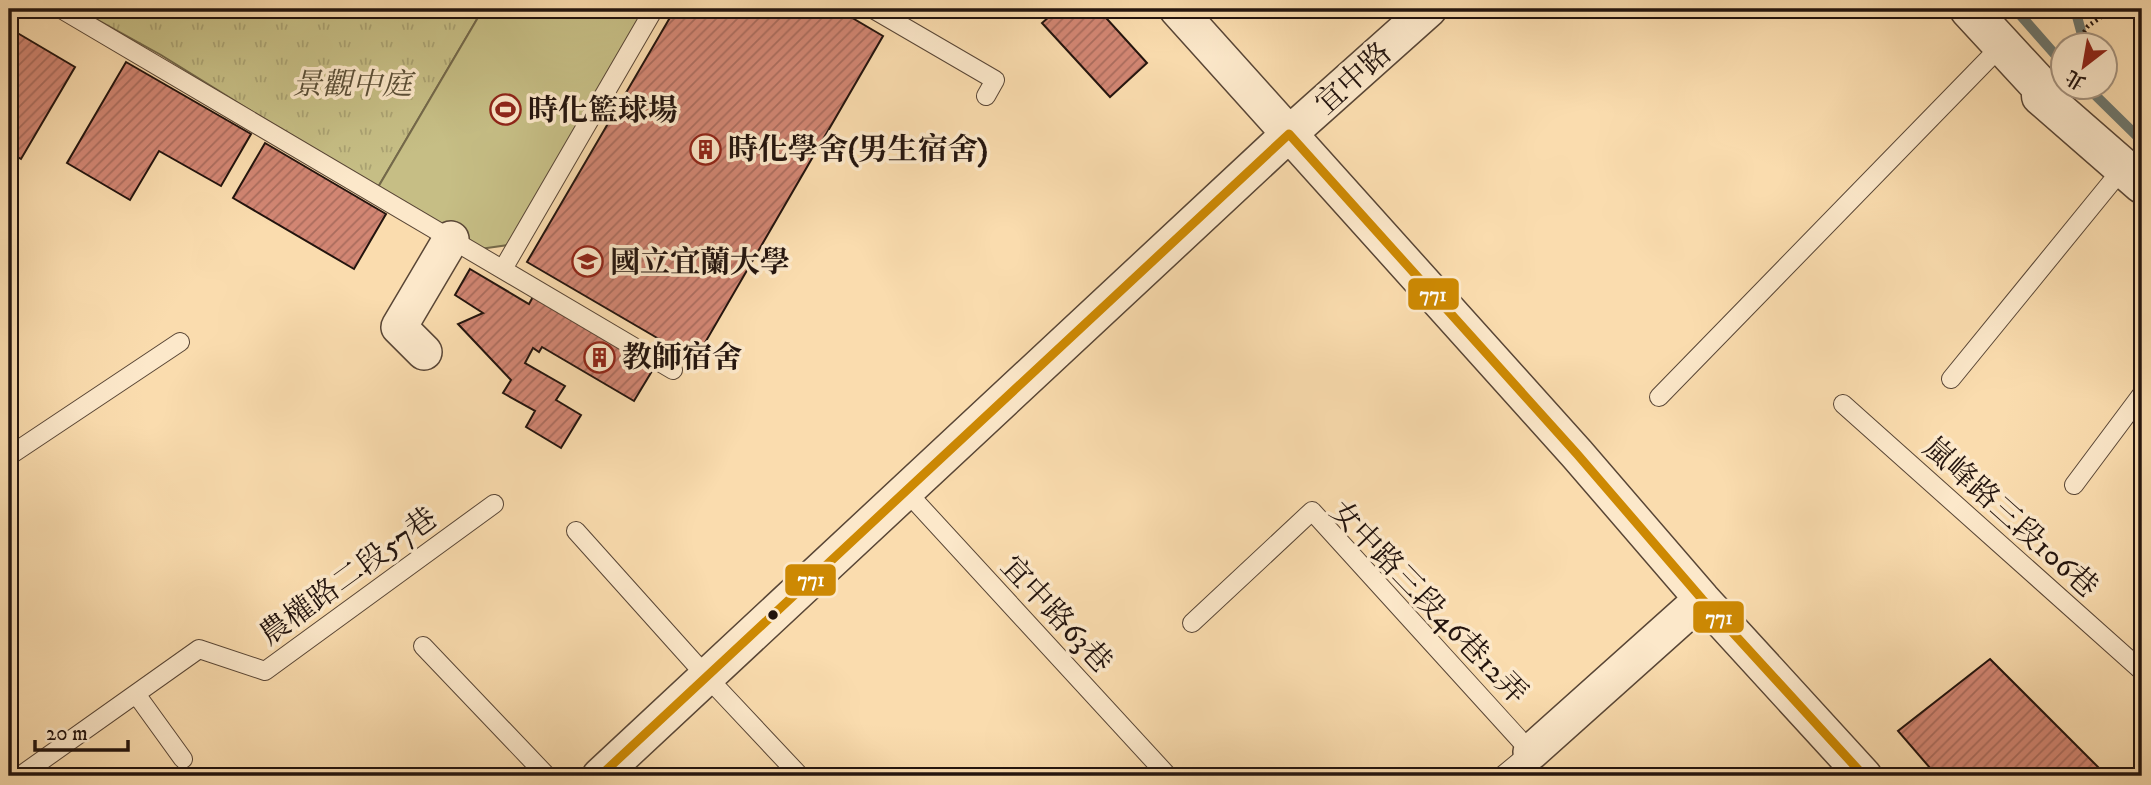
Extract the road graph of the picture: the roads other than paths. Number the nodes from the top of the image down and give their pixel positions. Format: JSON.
{"nodes":[{"id":1,"x":61,"y":9,"type":"edge"},
{"id":2,"x":654,"y":9,"type":"edge"},
{"id":3,"x":873,"y":9,"type":"edge"},
{"id":4,"x":1177,"y":9,"type":"edge"},
{"id":5,"x":1429,"y":9,"type":"edge"},
{"id":6,"x":1969,"y":9,"type":"edge"},
{"id":7,"x":2002,"y":45,"type":"junction"},
{"id":8,"x":986,"y":96,"type":"dead end"},
{"id":9,"x":1289,"y":134,"type":"junction"},
{"id":10,"x":2133,"y":176,"type":"edge"},
{"id":11,"x":451,"y":239,"type":"junction"},
{"id":12,"x":503,"y":269,"type":"junction"},
{"id":13,"x":180,"y":342,"type":"dead end"},
{"id":14,"x":424,"y":352,"type":"dead end"},
{"id":15,"x":673,"y":370,"type":"dead end"},
{"id":16,"x":1951,"y":379,"type":"dead end"},
{"id":17,"x":2142,"y":394,"type":"edge"},
{"id":18,"x":1659,"y":397,"type":"dead end"},
{"id":19,"x":1843,"y":404,"type":"dead end"},
{"id":20,"x":9,"y":456,"type":"edge"},
{"id":21,"x":2074,"y":485,"type":"dead end"},
{"id":22,"x":905,"y":490,"type":"junction"},
{"id":23,"x":495,"y":504,"type":"dead end"},
{"id":24,"x":576,"y":531,"type":"dead end"},
{"id":25,"x":1702,"y":599,"type":"junction"},
{"id":26,"x":1192,"y":623,"type":"dead end"},
{"id":27,"x":424,"y":646,"type":"dead end"},
{"id":28,"x":2142,"y":671,"type":"edge"},
{"id":29,"x":707,"y":677,"type":"junction"},
{"id":30,"x":136,"y":694,"type":"junction"},
{"id":31,"x":1531,"y":752,"type":"junction"},
{"id":32,"x":183,"y":760,"type":"dead end"},
{"id":33,"x":1851,"y":768,"type":"edge"},
{"id":34,"x":20,"y":776,"type":"edge"},
{"id":35,"x":547,"y":776,"type":"edge"},
{"id":36,"x":600,"y":776,"type":"edge"},
{"id":37,"x":800,"y":776,"type":"edge"},
{"id":38,"x":1168,"y":776,"type":"edge"},
{"id":39,"x":1502,"y":776,"type":"edge"}],
"edges":[{"from":1,"to":11,"type":"lane"},
{"from":2,"to":12,"type":"lane"},
{"from":3,"to":8,"type":"lane"},
{"from":4,"to":9,"type":"street"},
{"from":5,"to":9,"type":"street","name":"宜中路"},
{"from":6,"to":7,"type":"street"},
{"from":7,"to":10,"type":"street"},
{"from":7,"to":18,"type":"lane"},
{"from":9,"to":22,"type":"street","name":"宜中路"},
{"from":9,"to":25,"type":"street"},
{"from":10,"to":16,"type":"lane"},
{"from":11,"to":12,"type":"lane"},
{"from":11,"to":14,"type":"street"},
{"from":12,"to":15,"type":"lane"},
{"from":13,"to":20,"type":"lane"},
{"from":17,"to":21,"type":"lane"},
{"from":19,"to":28,"type":"lane","name":"嵐峰路三段106巷"},
{"from":22,"to":29,"type":"street","name":"宜中路"},
{"from":22,"to":38,"type":"lane","name":"宜中路63巷"},
{"from":23,"to":30,"type":"lane","name":"農權路二段57巷"},
{"from":24,"to":29,"type":"lane"},
{"from":25,"to":31,"type":"street"},
{"from":25,"to":33,"type":"street"},
{"from":26,"to":31,"type":"lane","name":"女中路三段46巷12弄"},
{"from":27,"to":35,"type":"lane"},
{"from":29,"to":36,"type":"street","name":"宜中路"},
{"from":29,"to":37,"type":"lane"},
{"from":30,"to":32,"type":"lane"},
{"from":30,"to":34,"type":"lane","name":"農權路二段57巷"},
{"from":31,"to":39,"type":"lane"}]}
